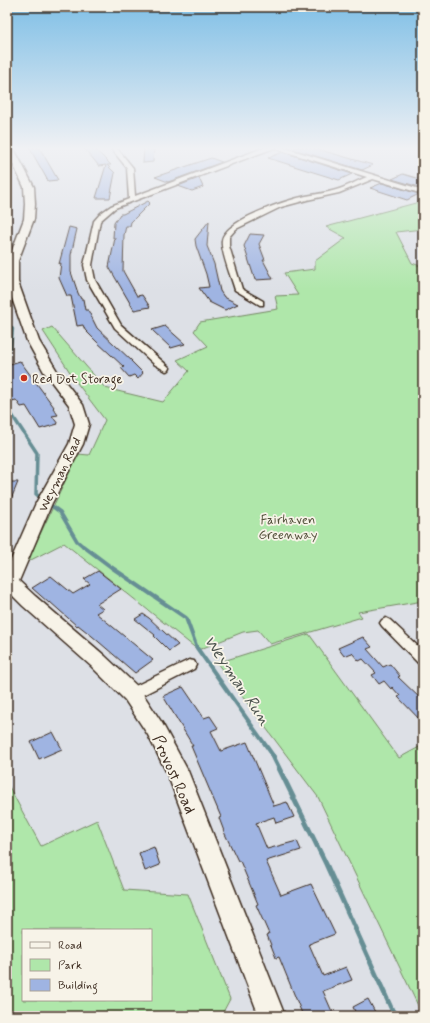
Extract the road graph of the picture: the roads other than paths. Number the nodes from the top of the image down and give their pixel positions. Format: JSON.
{"nodes":[{"id":1,"x":29,"y":195,"type":"edge"},
{"id":2,"x":132,"y":195,"type":"edge"},
{"id":3,"x":144,"y":195,"type":"edge"},
{"id":4,"x":326,"y":195,"type":"edge"},
{"id":5,"x":132,"y":199,"type":"junction"},
{"id":6,"x":260,"y":303,"type":"dead end"},
{"id":7,"x":166,"y":368,"type":"dead end"},
{"id":8,"x":9,"y":581,"type":"edge"},
{"id":9,"x":386,"y":623,"type":"dead end"},
{"id":10,"x":423,"y":659,"type":"edge"},
{"id":11,"x":189,"y":665,"type":"dead end"},
{"id":12,"x":132,"y":694,"type":"junction"},
{"id":13,"x":272,"y":1016,"type":"edge"}],
"edges":[{"from":1,"to":8,"type":"street","name":"Weyman Road"},
{"from":2,"to":5,"type":"street"},
{"from":3,"to":5,"type":"street"},
{"from":4,"to":6,"type":"street"},
{"from":5,"to":7,"type":"street"},
{"from":8,"to":12,"type":"street","name":"Provost Road"},
{"from":9,"to":10,"type":"street"},
{"from":11,"to":12,"type":"street"},
{"from":12,"to":13,"type":"street","name":"Provost Road"}]}
